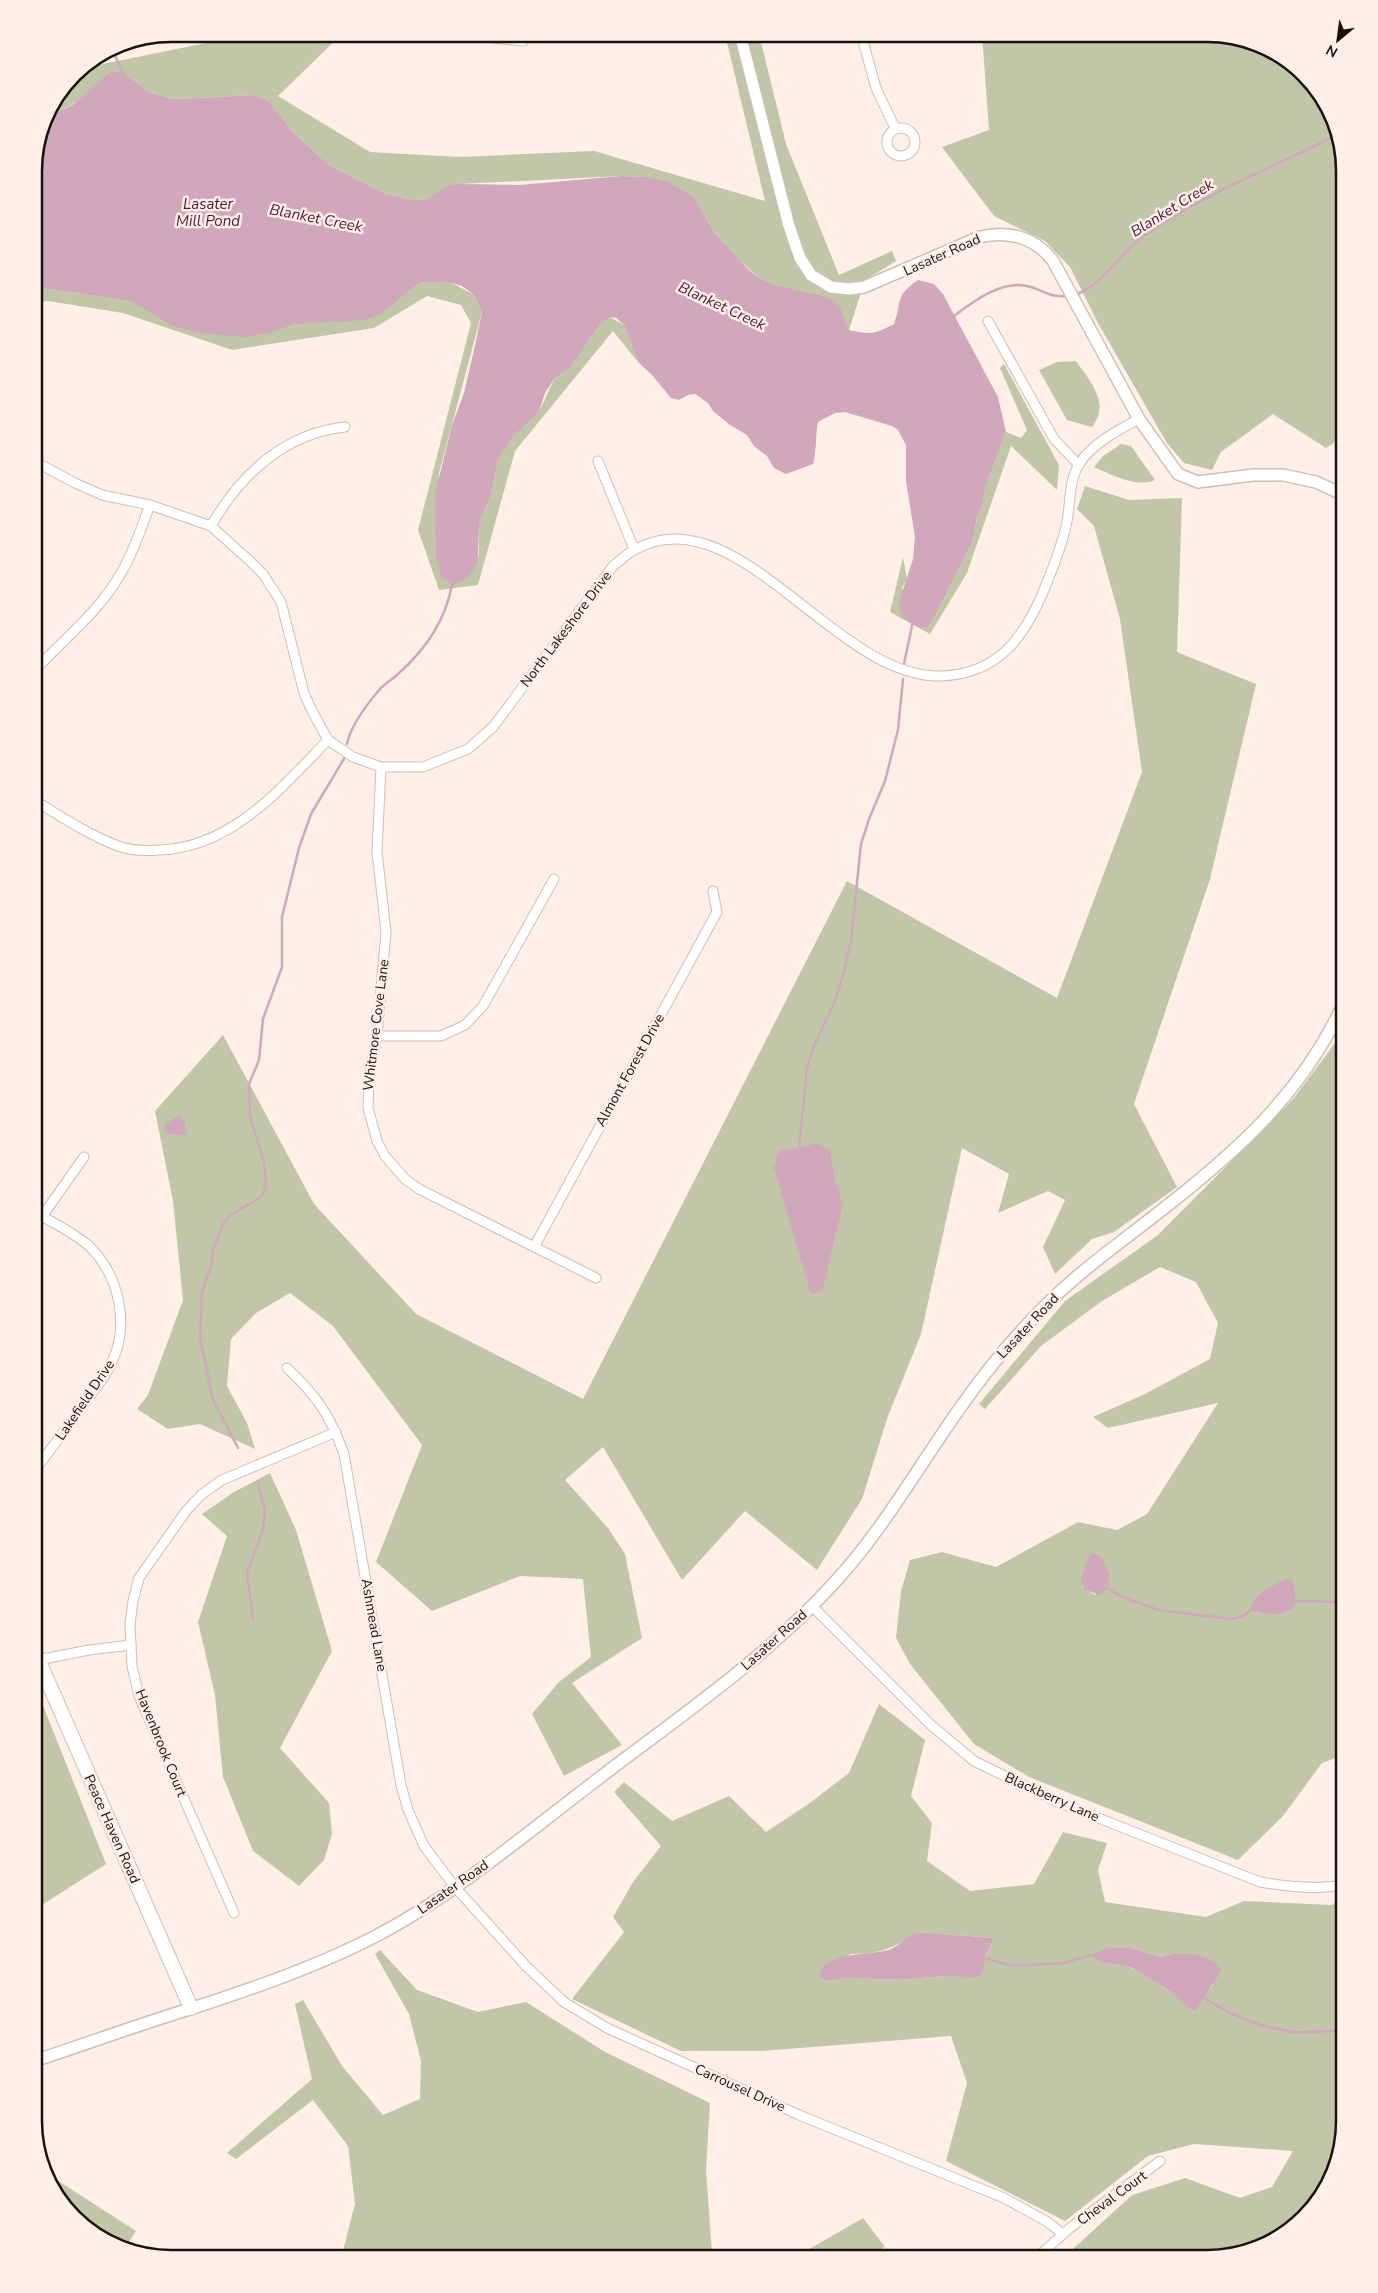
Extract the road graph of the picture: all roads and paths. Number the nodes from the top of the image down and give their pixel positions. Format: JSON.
{"nodes":[{"id":1,"x":742,"y":43,"type":"edge"},
{"id":2,"x":863,"y":43,"type":"edge"},
{"id":3,"x":895,"y":128,"type":"dead end"},
{"id":4,"x":988,"y":321,"type":"dead end"},
{"id":5,"x":1139,"y":419,"type":"junction"},
{"id":6,"x":345,"y":427,"type":"dead end"},
{"id":7,"x":598,"y":460,"type":"dead end"},
{"id":8,"x":1079,"y":465,"type":"junction"},
{"id":9,"x":43,"y":466,"type":"edge"},
{"id":10,"x":1336,"y":491,"type":"edge"},
{"id":11,"x":150,"y":505,"type":"junction"},
{"id":12,"x":210,"y":526,"type":"junction"},
{"id":13,"x":634,"y":549,"type":"junction"},
{"id":14,"x":43,"y":662,"type":"edge"},
{"id":15,"x":328,"y":740,"type":"junction"},
{"id":16,"x":381,"y":767,"type":"junction"},
{"id":17,"x":43,"y":805,"type":"edge"},
{"id":18,"x":554,"y":879,"type":"dead end"},
{"id":19,"x":713,"y":891,"type":"dead end"},
{"id":20,"x":1336,"y":1019,"type":"edge"},
{"id":21,"x":376,"y":1036,"type":"junction"},
{"id":22,"x":84,"y":1157,"type":"dead end"},
{"id":23,"x":42,"y":1208,"type":"edge"},
{"id":24,"x":42,"y":1217,"type":"edge"},
{"id":25,"x":534,"y":1246,"type":"junction"},
{"id":26,"x":596,"y":1278,"type":"dead end"},
{"id":27,"x":287,"y":1368,"type":"dead end"},
{"id":28,"x":336,"y":1432,"type":"junction"},
{"id":29,"x":42,"y":1460,"type":"edge"},
{"id":30,"x":812,"y":1606,"type":"junction"},
{"id":31,"x":131,"y":1645,"type":"junction"},
{"id":32,"x":42,"y":1654,"type":"edge"},
{"id":33,"x":42,"y":1669,"type":"edge"},
{"id":34,"x":1336,"y":1886,"type":"edge"},
{"id":35,"x":455,"y":1887,"type":"junction"},
{"id":36,"x":234,"y":1913,"type":"dead end"},
{"id":37,"x":191,"y":2008,"type":"junction"},
{"id":38,"x":42,"y":2058,"type":"edge"},
{"id":39,"x":1160,"y":2161,"type":"dead end"},
{"id":40,"x":1063,"y":2234,"type":"junction"},
{"id":41,"x":1045,"y":2250,"type":"edge"}],
"edges":[{"from":1,"to":5,"type":"street","name":"Lasater Road"},
{"from":2,"to":3,"type":"street"},
{"from":4,"to":8,"type":"street"},
{"from":5,"to":8,"type":"street","name":"North Lakeshore Drive"},
{"from":5,"to":10,"type":"street","name":"Lasater Road"},
{"from":6,"to":12,"type":"street"},
{"from":7,"to":13,"type":"street"},
{"from":8,"to":13,"type":"street","name":"North Lakeshore Drive"},
{"from":9,"to":11,"type":"street","name":"North Lakeshore Drive"},
{"from":11,"to":12,"type":"street","name":"North Lakeshore Drive"},
{"from":11,"to":14,"type":"street"},
{"from":12,"to":15,"type":"street","name":"North Lakeshore Drive"},
{"from":13,"to":16,"type":"street","name":"North Lakeshore Drive"},
{"from":15,"to":16,"type":"street","name":"North Lakeshore Drive"},
{"from":15,"to":17,"type":"street"},
{"from":16,"to":21,"type":"street","name":"Whitmore Cove Lane"},
{"from":18,"to":21,"type":"street"},
{"from":19,"to":25,"type":"street","name":"Almont Forest Drive"},
{"from":20,"to":30,"type":"street","name":"Lasater Road"},
{"from":21,"to":25,"type":"street","name":"Whitmore Cove Lane"},
{"from":22,"to":23,"type":"street"},
{"from":24,"to":29,"type":"street","name":"Lakefield Drive"},
{"from":25,"to":26,"type":"street","name":"Whitmore Cove Lane"},
{"from":27,"to":28,"type":"street","name":"Ashmead Lane"},
{"from":28,"to":31,"type":"street","name":"Havenbrook Court"},
{"from":28,"to":35,"type":"street","name":"Ashmead Lane"},
{"from":30,"to":34,"type":"street","name":"Blackberry Lane"},
{"from":30,"to":35,"type":"street","name":"Lasater Road"},
{"from":31,"to":32,"type":"street"},
{"from":31,"to":36,"type":"street","name":"Havenbrook Court"},
{"from":33,"to":37,"type":"main road","name":"Peace Haven Road"},
{"from":35,"to":37,"type":"street","name":"Lasater Road"},
{"from":35,"to":40,"type":"street","name":"Carrousel Drive"},
{"from":37,"to":38,"type":"street","name":"Lasater Road"},
{"from":39,"to":40,"type":"street","name":"Cheval Court"},
{"from":40,"to":41,"type":"street","name":"Cheval Court"}]}
